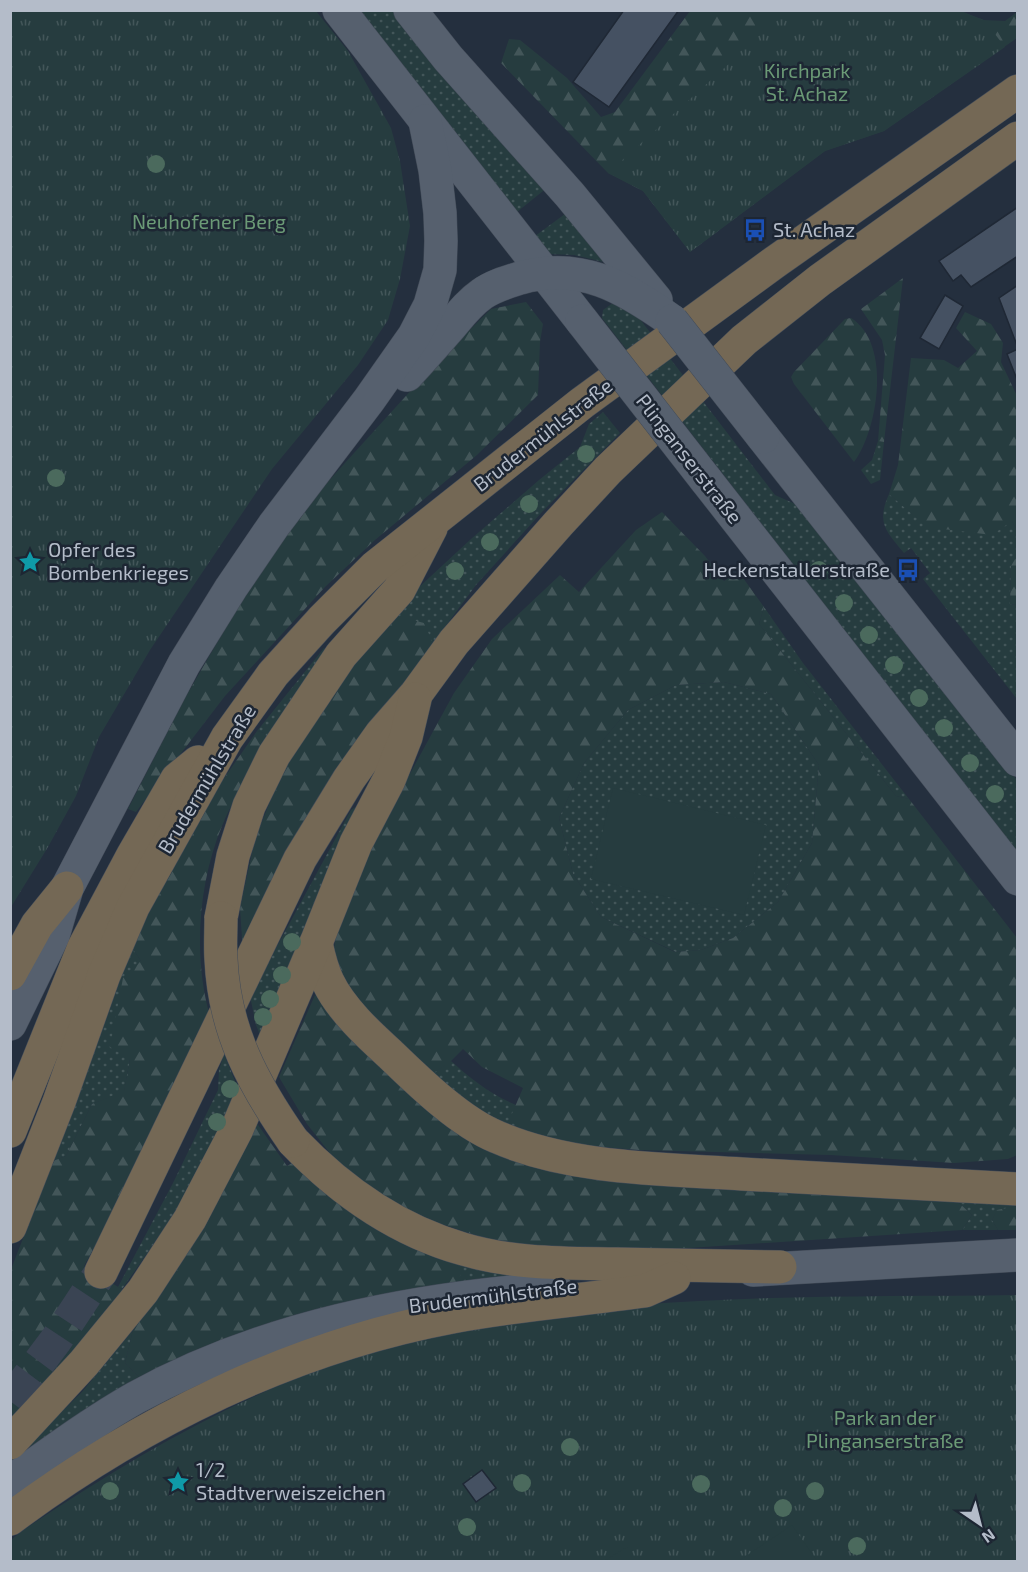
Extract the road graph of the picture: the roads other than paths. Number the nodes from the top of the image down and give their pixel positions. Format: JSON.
{"nodes":[{"id":1,"x":339,"y":10,"type":"edge"},
{"id":2,"x":410,"y":10,"type":"edge"},
{"id":3,"x":1017,"y":91,"type":"edge"},
{"id":4,"x":425,"y":121,"type":"junction"},
{"id":5,"x":1017,"y":138,"type":"edge"},
{"id":6,"x":543,"y":272,"type":"junction"},
{"id":7,"x":631,"y":284,"type":"junction"},
{"id":8,"x":332,"y":451,"type":"junction"},
{"id":9,"x":436,"y":519,"type":"junction"},
{"id":10,"x":416,"y":694,"type":"junction"},
{"id":11,"x":227,"y":738,"type":"junction"},
{"id":12,"x":1017,"y":760,"type":"edge"},
{"id":13,"x":1017,"y":879,"type":"edge"},
{"id":14,"x":67,"y":888,"type":"junction"},
{"id":15,"x":316,"y":943,"type":"junction"},
{"id":16,"x":10,"y":974,"type":"edge"},
{"id":17,"x":10,"y":1024,"type":"edge"},
{"id":18,"x":10,"y":1131,"type":"edge"},
{"id":19,"x":1017,"y":1189,"type":"edge"},
{"id":20,"x":10,"y":1227,"type":"edge"},
{"id":21,"x":1017,"y":1255,"type":"edge"},
{"id":22,"x":780,"y":1267,"type":"junction"},
{"id":23,"x":100,"y":1272,"type":"tunnel mouth"},
{"id":24,"x":674,"y":1278,"type":"junction"},
{"id":25,"x":10,"y":1443,"type":"edge"},
{"id":26,"x":10,"y":1482,"type":"edge"},
{"id":27,"x":10,"y":1519,"type":"edge"}],
"edges":[{"from":1,"to":4,"type":"main road","name":"Plinganserstraße"},
{"from":2,"to":7,"type":"main road"},
{"from":3,"to":9,"type":"highway","name":"Brudermühlstraße"},
{"from":4,"to":6,"type":"main road","name":"Plinganserstraße"},
{"from":4,"to":8,"type":"main road"},
{"from":5,"to":10,"type":"highway"},
{"from":6,"to":7,"type":"main road"},
{"from":6,"to":8,"type":"main road"},
{"from":6,"to":13,"type":"main road","name":"Plinganserstraße","bridge":true},
{"from":7,"to":12,"type":"main road","bridge":true},
{"from":8,"to":14,"type":"main road"},
{"from":9,"to":11,"type":"highway","name":"Brudermühlstraße"},
{"from":9,"to":22,"type":"highway","bridge":true},
{"from":10,"to":15,"type":"highway"},
{"from":10,"to":23,"type":"highway"},
{"from":11,"to":18,"type":"highway"},
{"from":11,"to":20,"type":"highway","name":"Brudermühlstraße"},
{"from":14,"to":16,"type":"highway"},
{"from":14,"to":17,"type":"main road"},
{"from":15,"to":19,"type":"highway"},
{"from":15,"to":25,"type":"highway"},
{"from":21,"to":22,"type":"main road","name":"Brudermühlstraße"},
{"from":22,"to":24,"type":"main road","name":"Brudermühlstraße"},
{"from":24,"to":26,"type":"main road","name":"Brudermühlstraße"},
{"from":24,"to":27,"type":"highway"}]}
